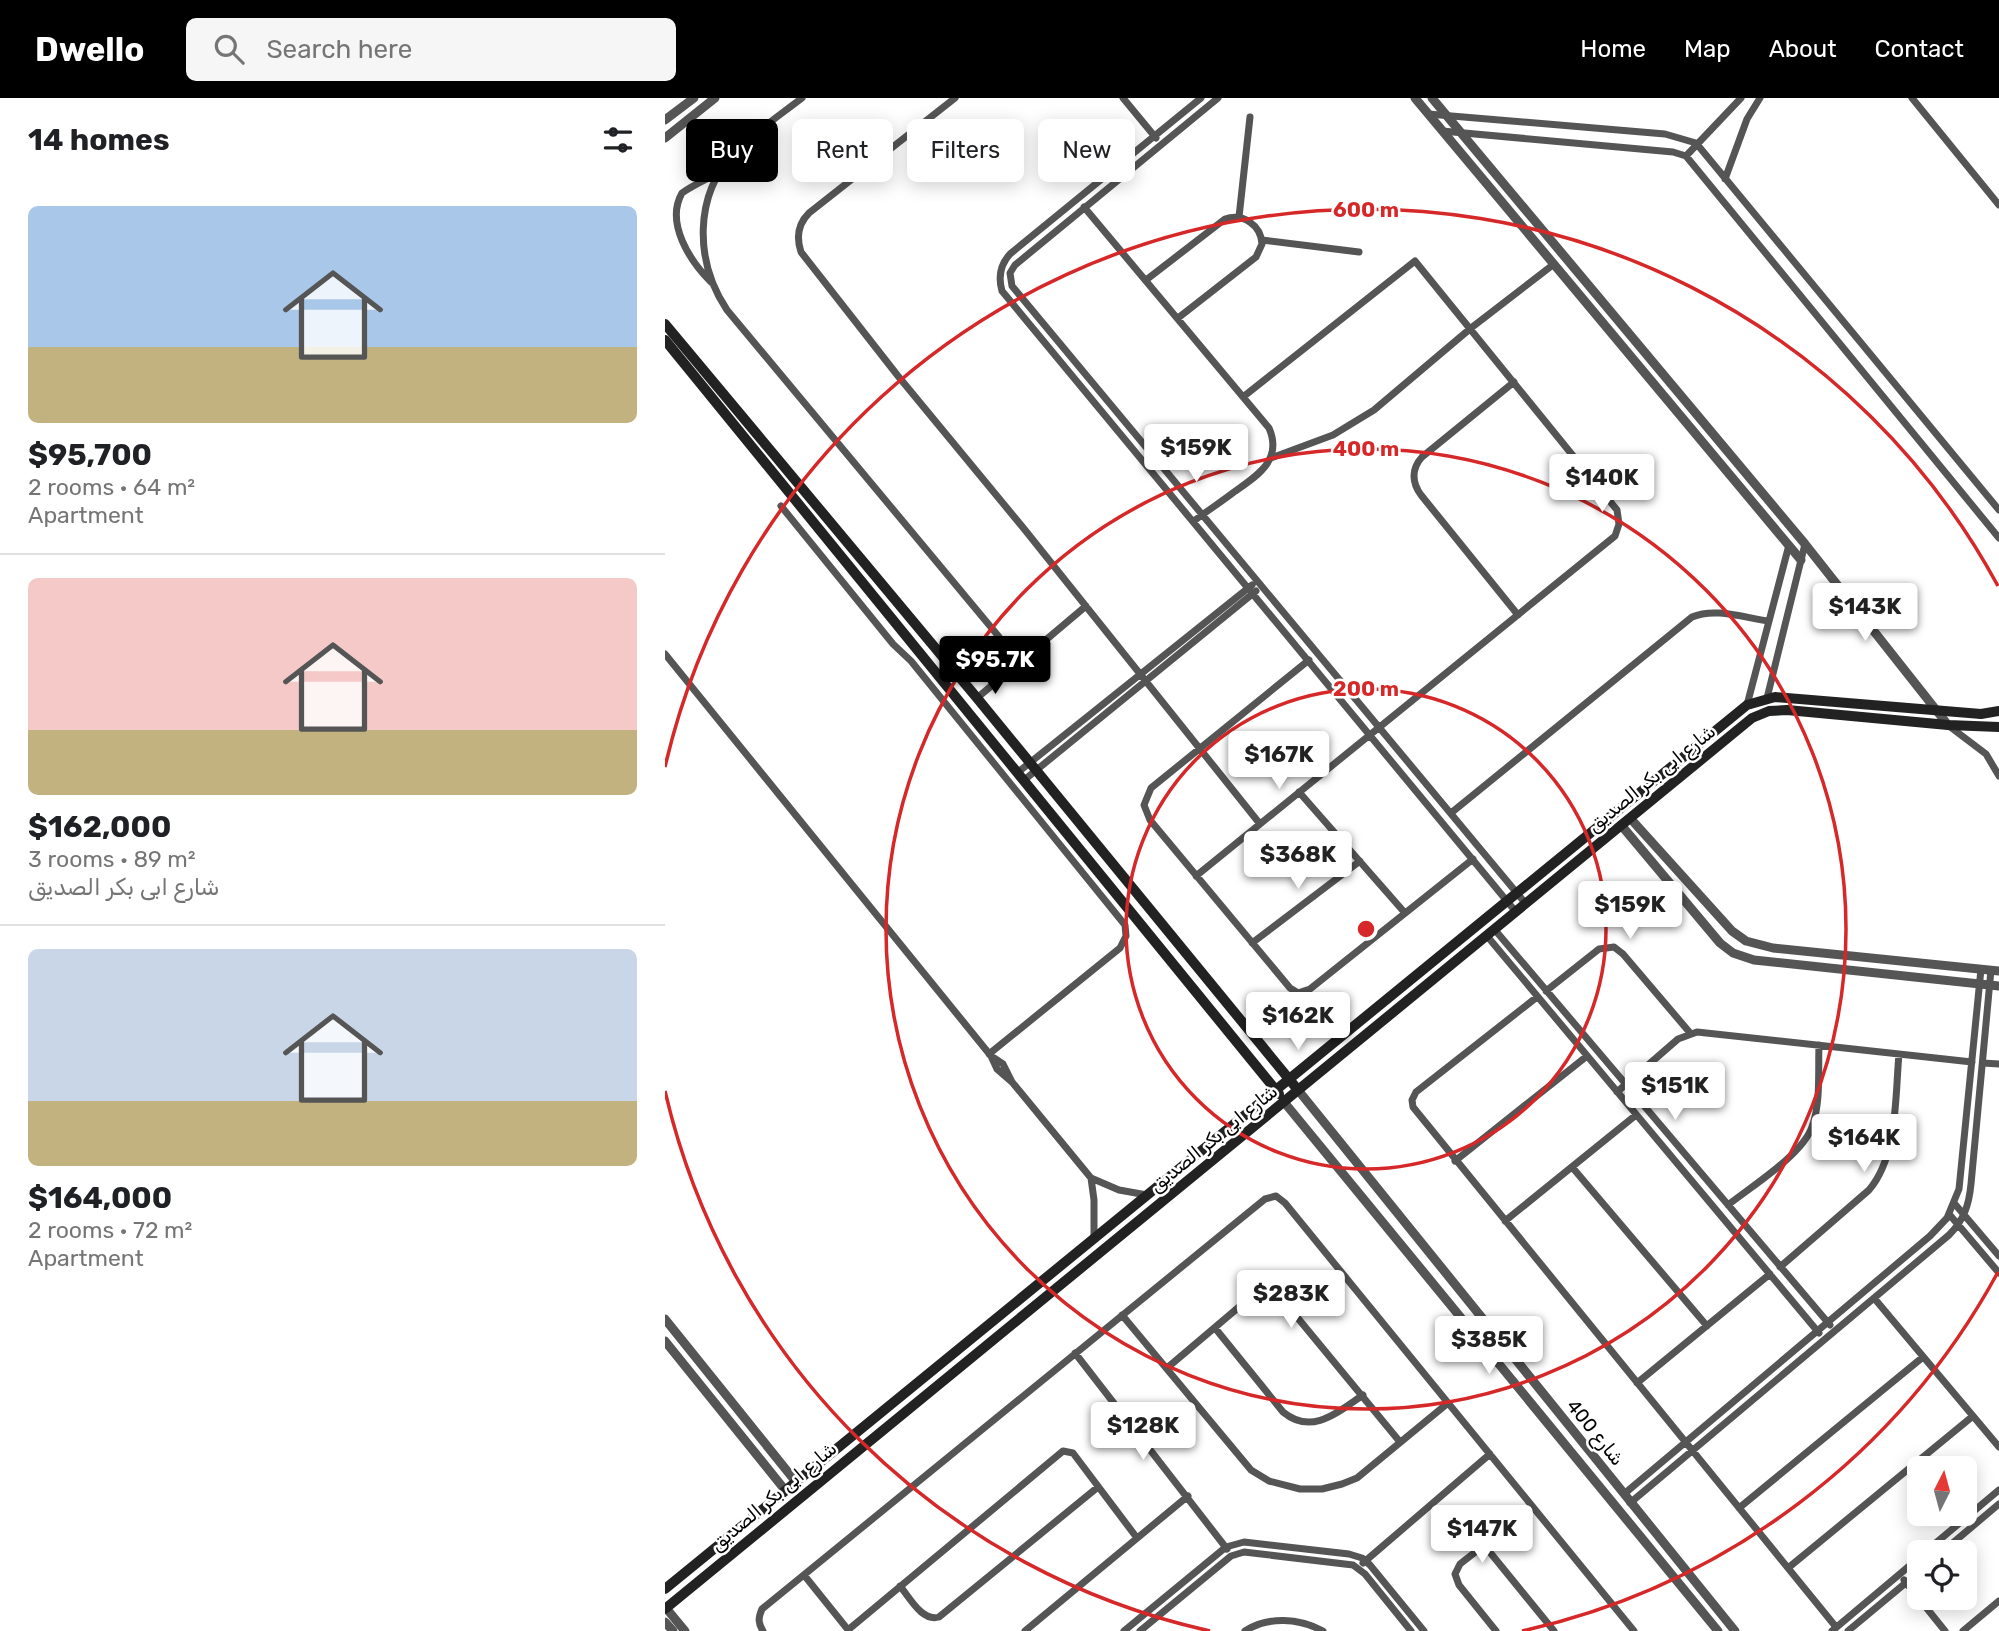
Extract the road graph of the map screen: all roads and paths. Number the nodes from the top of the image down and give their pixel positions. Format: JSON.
{"nodes":[{"id":1,"x":694,"y":98,"type":"edge"},
{"id":2,"x":715,"y":98,"type":"edge"},
{"id":3,"x":802,"y":98,"type":"edge"},
{"id":4,"x":955,"y":98,"type":"edge"},
{"id":5,"x":1123,"y":98,"type":"edge"},
{"id":6,"x":1201,"y":98,"type":"edge"},
{"id":7,"x":1218,"y":98,"type":"edge"},
{"id":8,"x":1415,"y":98,"type":"edge"},
{"id":9,"x":1432,"y":98,"type":"edge"},
{"id":10,"x":1741,"y":98,"type":"edge"},
{"id":11,"x":1761,"y":98,"type":"edge"},
{"id":12,"x":1912,"y":98,"type":"edge"},
{"id":13,"x":1428,"y":114,"type":"junction"},
{"id":14,"x":1447,"y":116,"type":"junction"},
{"id":15,"x":1249,"y":117,"type":"dead end"},
{"id":16,"x":775,"y":119,"type":"edge"},
{"id":17,"x":665,"y":120,"type":"edge"},
{"id":18,"x":1442,"y":131,"type":"junction"},
{"id":19,"x":1461,"y":132,"type":"junction"},
{"id":20,"x":1154,"y":136,"type":"junction"},
{"id":21,"x":665,"y":138,"type":"edge"},
{"id":22,"x":1696,"y":143,"type":"junction"},
{"id":23,"x":1161,"y":145,"type":"junction"},
{"id":24,"x":1686,"y":156,"type":"junction"},
{"id":25,"x":1725,"y":179,"type":"junction"},
{"id":26,"x":703,"y":182,"type":"edge"},
{"id":27,"x":715,"y":182,"type":"edge"},
{"id":28,"x":1998,"y":203,"type":"edge"},
{"id":29,"x":1084,"y":207,"type":"junction"},
{"id":30,"x":1239,"y":217,"type":"junction"},
{"id":31,"x":667,"y":220,"type":"dead end"},
{"id":32,"x":1262,"y":240,"type":"junction"},
{"id":33,"x":673,"y":243,"type":"dead end"},
{"id":34,"x":1359,"y":252,"type":"dead end"},
{"id":35,"x":1554,"y":264,"type":"junction"},
{"id":36,"x":1146,"y":280,"type":"junction"},
{"id":37,"x":713,"y":284,"type":"junction"},
{"id":38,"x":1178,"y":318,"type":"junction"},
{"id":39,"x":665,"y":324,"type":"edge"},
{"id":40,"x":1471,"y":328,"type":"junction"},
{"id":41,"x":665,"y":340,"type":"edge"},
{"id":42,"x":1514,"y":382,"type":"junction"},
{"id":43,"x":1243,"y":397,"type":"junction"},
{"id":44,"x":1271,"y":458,"type":"junction"},
{"id":45,"x":781,"y":506,"type":"dead end"},
{"id":46,"x":1999,"y":510,"type":"edge"},
{"id":47,"x":1203,"y":514,"type":"junction"},
{"id":48,"x":1194,"y":521,"type":"junction"},
{"id":49,"x":1793,"y":529,"type":"junction"},
{"id":50,"x":1999,"y":538,"type":"edge"},
{"id":51,"x":1805,"y":544,"type":"junction"},
{"id":52,"x":1789,"y":545,"type":"junction"},
{"id":53,"x":1801,"y":560,"type":"junction"},
{"id":54,"x":1260,"y":583,"type":"junction"},
{"id":55,"x":1251,"y":590,"type":"junction"},
{"id":56,"x":1086,"y":606,"type":"junction"},
{"id":57,"x":1518,"y":615,"type":"junction"},
{"id":58,"x":1769,"y":621,"type":"junction"},
{"id":59,"x":665,"y":654,"type":"edge"},
{"id":60,"x":1309,"y":660,"type":"junction"},
{"id":61,"x":1020,"y":662,"type":"junction"},
{"id":62,"x":1143,"y":678,"type":"junction"},
{"id":63,"x":977,"y":698,"type":"junction"},
{"id":64,"x":1767,"y":698,"type":"junction"},
{"id":65,"x":1747,"y":705,"type":"junction"},
{"id":66,"x":1938,"y":710,"type":"junction"},
{"id":67,"x":1999,"y":710,"type":"edge"},
{"id":68,"x":1948,"y":725,"type":"junction"},
{"id":69,"x":1380,"y":727,"type":"junction"},
{"id":70,"x":1999,"y":727,"type":"edge"},
{"id":71,"x":1370,"y":735,"type":"junction"},
{"id":72,"x":1200,"y":749,"type":"junction"},
{"id":73,"x":1033,"y":767,"type":"junction"},
{"id":74,"x":1999,"y":776,"type":"edge"},
{"id":75,"x":1020,"y":777,"type":"junction"},
{"id":76,"x":1299,"y":792,"type":"junction"},
{"id":77,"x":1451,"y":813,"type":"junction"},
{"id":78,"x":1630,"y":818,"type":"junction"},
{"id":79,"x":1260,"y":824,"type":"junction"},
{"id":80,"x":1621,"y":825,"type":"junction"},
{"id":81,"x":1473,"y":859,"type":"junction"},
{"id":82,"x":1360,"y":861,"type":"junction"},
{"id":83,"x":1196,"y":876,"type":"junction"},
{"id":84,"x":1517,"y":892,"type":"junction"},
{"id":85,"x":1507,"y":901,"type":"junction"},
{"id":86,"x":1526,"y":904,"type":"junction"},
{"id":87,"x":1516,"y":912,"type":"junction"},
{"id":88,"x":1405,"y":913,"type":"junction"},
{"id":89,"x":1491,"y":933,"type":"junction"},
{"id":90,"x":1252,"y":943,"type":"junction"},
{"id":91,"x":1991,"y":970,"type":"edge"},
{"id":92,"x":1980,"y":984,"type":"junction"},
{"id":93,"x":1995,"y":985,"type":"edge"},
{"id":94,"x":1546,"y":991,"type":"junction"},
{"id":95,"x":1537,"y":997,"type":"junction"},
{"id":96,"x":1691,"y":1034,"type":"junction"},
{"id":97,"x":1819,"y":1045,"type":"junction"},
{"id":98,"x":1899,"y":1054,"type":"junction"},
{"id":99,"x":990,"y":1055,"type":"junction"},
{"id":100,"x":1587,"y":1056,"type":"junction"},
{"id":101,"x":1972,"y":1062,"type":"junction"},
{"id":102,"x":1983,"y":1063,"type":"junction"},
{"id":103,"x":1999,"y":1064,"type":"edge"},
{"id":104,"x":1289,"y":1079,"type":"junction"},
{"id":105,"x":1625,"y":1084,"type":"junction"},
{"id":106,"x":1275,"y":1090,"type":"junction"},
{"id":107,"x":1298,"y":1090,"type":"junction"},
{"id":108,"x":1617,"y":1092,"type":"junction"},
{"id":109,"x":1284,"y":1102,"type":"junction"},
{"id":110,"x":1636,"y":1115,"type":"junction"},
{"id":111,"x":1455,"y":1161,"type":"junction"},
{"id":112,"x":1572,"y":1167,"type":"junction"},
{"id":113,"x":1091,"y":1178,"type":"junction"},
{"id":114,"x":1148,"y":1195,"type":"junction"},
{"id":115,"x":1954,"y":1203,"type":"junction"},
{"id":116,"x":1728,"y":1205,"type":"junction"},
{"id":117,"x":1949,"y":1214,"type":"junction"},
{"id":118,"x":1964,"y":1215,"type":"junction"},
{"id":119,"x":1505,"y":1221,"type":"junction"},
{"id":120,"x":1958,"y":1225,"type":"junction"},
{"id":121,"x":1094,"y":1239,"type":"junction"},
{"id":122,"x":1999,"y":1256,"type":"edge"},
{"id":123,"x":1780,"y":1267,"type":"junction"},
{"id":124,"x":1999,"y":1273,"type":"edge"},
{"id":125,"x":1770,"y":1274,"type":"junction"},
{"id":126,"x":1874,"y":1298,"type":"junction"},
{"id":127,"x":1122,"y":1315,"type":"junction"},
{"id":128,"x":665,"y":1319,"type":"edge"},
{"id":129,"x":1827,"y":1323,"type":"junction"},
{"id":130,"x":1707,"y":1326,"type":"junction"},
{"id":131,"x":1215,"y":1328,"type":"junction"},
{"id":132,"x":1818,"y":1331,"type":"junction"},
{"id":133,"x":1835,"y":1331,"type":"junction"},
{"id":134,"x":1825,"y":1339,"type":"junction"},
{"id":135,"x":665,"y":1341,"type":"edge"},
{"id":136,"x":1075,"y":1353,"type":"junction"},
{"id":137,"x":1923,"y":1357,"type":"junction"},
{"id":138,"x":1167,"y":1368,"type":"junction"},
{"id":139,"x":922,"y":1380,"type":"junction"},
{"id":140,"x":1637,"y":1383,"type":"junction"},
{"id":141,"x":930,"y":1390,"type":"junction"},
{"id":142,"x":1363,"y":1395,"type":"junction"},
{"id":143,"x":1448,"y":1403,"type":"junction"},
{"id":144,"x":1973,"y":1416,"type":"junction"},
{"id":145,"x":1685,"y":1442,"type":"junction"},
{"id":146,"x":1401,"y":1443,"type":"junction"},
{"id":147,"x":1999,"y":1447,"type":"edge"},
{"id":148,"x":1692,"y":1451,"type":"junction"},
{"id":149,"x":1490,"y":1454,"type":"junction"},
{"id":150,"x":796,"y":1482,"type":"junction"},
{"id":151,"x":1098,"y":1487,"type":"junction"},
{"id":152,"x":785,"y":1490,"type":"junction"},
{"id":153,"x":1999,"y":1490,"type":"edge"},
{"id":154,"x":1624,"y":1494,"type":"junction"},
{"id":155,"x":1188,"y":1496,"type":"junction"},
{"id":156,"x":1630,"y":1503,"type":"junction"},
{"id":157,"x":1999,"y":1504,"type":"edge"},
{"id":158,"x":1533,"y":1507,"type":"junction"},
{"id":159,"x":1739,"y":1508,"type":"junction"},
{"id":160,"x":1619,"y":1512,"type":"junction"},
{"id":161,"x":1137,"y":1538,"type":"junction"},
{"id":162,"x":1939,"y":1540,"type":"edge"},
{"id":163,"x":1956,"y":1540,"type":"edge"},
{"id":164,"x":1485,"y":1545,"type":"junction"},
{"id":165,"x":1226,"y":1546,"type":"junction"},
{"id":166,"x":1231,"y":1556,"type":"junction"},
{"id":167,"x":1365,"y":1560,"type":"junction"},
{"id":168,"x":1358,"y":1567,"type":"junction"},
{"id":169,"x":1788,"y":1568,"type":"junction"},
{"id":170,"x":1907,"y":1568,"type":"edge"},
{"id":171,"x":1899,"y":1574,"type":"junction"},
{"id":172,"x":804,"y":1575,"type":"junction"},
{"id":173,"x":1906,"y":1582,"type":"junction"},
{"id":174,"x":900,"y":1586,"type":"junction"},
{"id":175,"x":665,"y":1589,"type":"edge"},
{"id":176,"x":1999,"y":1601,"type":"edge"},
{"id":177,"x":665,"y":1608,"type":"edge"},
{"id":178,"x":665,"y":1622,"type":"edge"},
{"id":179,"x":1834,"y":1629,"type":"edge"},
{"id":180,"x":848,"y":1630,"type":"edge"},
{"id":181,"x":673,"y":1631,"type":"edge"},
{"id":182,"x":685,"y":1631,"type":"edge"},
{"id":183,"x":763,"y":1631,"type":"edge"},
{"id":184,"x":1025,"y":1631,"type":"edge"},
{"id":185,"x":1124,"y":1631,"type":"edge"},
{"id":186,"x":1140,"y":1631,"type":"edge"},
{"id":187,"x":1245,"y":1631,"type":"edge"},
{"id":188,"x":1323,"y":1631,"type":"edge"},
{"id":189,"x":1411,"y":1631,"type":"edge"},
{"id":190,"x":1425,"y":1631,"type":"edge"},
{"id":191,"x":1496,"y":1631,"type":"edge"},
{"id":192,"x":1555,"y":1631,"type":"edge"},
{"id":193,"x":1634,"y":1631,"type":"edge"},
{"id":194,"x":1718,"y":1631,"type":"edge"},
{"id":195,"x":1735,"y":1631,"type":"edge"},
{"id":196,"x":1848,"y":1631,"type":"edge"},
{"id":197,"x":1945,"y":1631,"type":"edge"},
{"id":198,"x":1963,"y":1631,"type":"edge"}],
"edges":[{"from":1,"to":17,"type":"street"},
{"from":2,"to":21,"type":"street"},
{"from":3,"to":16,"type":"street"},
{"from":4,"to":56,"type":"street"},
{"from":5,"to":20,"type":"street"},
{"from":6,"to":20,"type":"street"},
{"from":7,"to":23,"type":"street"},
{"from":8,"to":13,"type":"street"},
{"from":9,"to":14,"type":"street"},
{"from":10,"to":22,"type":"street"},
{"from":11,"to":25,"type":"street"},
{"from":12,"to":28,"type":"street"},
{"from":13,"to":14,"type":"street"},
{"from":13,"to":18,"type":"street"},
{"from":14,"to":19,"type":"street"},
{"from":14,"to":22,"type":"street"},
{"from":15,"to":30,"type":"street"},
{"from":18,"to":19,"type":"street"},
{"from":18,"to":35,"type":"street"},
{"from":19,"to":24,"type":"street"},
{"from":19,"to":49,"type":"street"},
{"from":20,"to":23,"type":"street"},
{"from":20,"to":48,"type":"street"},
{"from":22,"to":24,"type":"street"},
{"from":22,"to":25,"type":"street"},
{"from":23,"to":29,"type":"street"},
{"from":24,"to":50,"type":"street"},
{"from":25,"to":46,"type":"street"},
{"from":26,"to":31,"type":"street"},
{"from":27,"to":37,"type":"street"},
{"from":29,"to":36,"type":"street"},
{"from":29,"to":47,"type":"street"},
{"from":30,"to":32,"type":"street"},
{"from":30,"to":36,"type":"street"},
{"from":32,"to":34,"type":"street"},
{"from":32,"to":38,"type":"street"},
{"from":33,"to":37,"type":"street"},
{"from":35,"to":40,"type":"street"},
{"from":35,"to":52,"type":"street"},
{"from":36,"to":38,"type":"street"},
{"from":37,"to":61,"type":"street"},
{"from":38,"to":43,"type":"street"},
{"from":39,"to":63,"type":"main road"},
{"from":40,"to":42,"type":"street"},
{"from":40,"to":43,"type":"street"},
{"from":40,"to":44,"type":"street"},
{"from":41,"to":75,"type":"main road"},
{"from":42,"to":57,"type":"street"},
{"from":42,"to":57,"type":"street"},
{"from":43,"to":44,"type":"street"},
{"from":44,"to":47,"type":"street"},
{"from":45,"to":99,"type":"street"},
{"from":47,"to":48,"type":"street"},
{"from":47,"to":54,"type":"street"},
{"from":48,"to":55,"type":"street"},
{"from":49,"to":51,"type":"street"},
{"from":49,"to":52,"type":"street"},
{"from":51,"to":53,"type":"street"},
{"from":51,"to":66,"type":"street"},
{"from":52,"to":53,"type":"street"},
{"from":52,"to":58,"type":"street"},
{"from":53,"to":64,"type":"street"},
{"from":54,"to":55,"type":"street"},
{"from":54,"to":69,"type":"street"},
{"from":55,"to":60,"type":"street"},
{"from":55,"to":62,"type":"street"},
{"from":56,"to":61,"type":"street"},
{"from":56,"to":62,"type":"street"},
{"from":57,"to":69,"type":"street"},
{"from":58,"to":65,"type":"street"},
{"from":58,"to":77,"type":"street"},
{"from":59,"to":99,"type":"street"},
{"from":60,"to":71,"type":"street"},
{"from":60,"to":72,"type":"street"},
{"from":61,"to":63,"type":"street"},
{"from":62,"to":72,"type":"street"},
{"from":62,"to":73,"type":"street"},
{"from":63,"to":73,"type":"main road"},
{"from":64,"to":65,"type":"main road","name":"شارع ابى بكر الصديق"},
{"from":64,"to":66,"type":"main road","name":"شارع ابى بكر الصديق"},
{"from":65,"to":84,"type":"main road","name":"شارع ابى بكر الصديق"},
{"from":66,"to":67,"type":"main road","name":"شارع ابى بكر الصديق"},
{"from":66,"to":68,"type":"street"},
{"from":68,"to":70,"type":"main road","name":"شارع ابى بكر الصديق"},
{"from":68,"to":74,"type":"street"},
{"from":68,"to":78,"type":"main road","name":"شارع ابى بكر الصديق"},
{"from":69,"to":71,"type":"street"},
{"from":69,"to":77,"type":"street"},
{"from":71,"to":76,"type":"street"},
{"from":71,"to":81,"type":"street"},
{"from":72,"to":79,"type":"street"},
{"from":72,"to":83,"type":"street"},
{"from":73,"to":75,"type":"street"},
{"from":73,"to":104,"type":"main road"},
{"from":75,"to":106,"type":"main road"},
{"from":76,"to":79,"type":"street"},
{"from":76,"to":82,"type":"street"},
{"from":77,"to":84,"type":"street"},
{"from":78,"to":80,"type":"main road","name":"شارع ابى بكر الصديق"},
{"from":78,"to":91,"type":"street"},
{"from":79,"to":83,"type":"street"},
{"from":80,"to":86,"type":"main road","name":"شارع ابى بكر الصديق"},
{"from":80,"to":92,"type":"street"},
{"from":81,"to":85,"type":"street"},
{"from":81,"to":88,"type":"street"},
{"from":82,"to":88,"type":"street"},
{"from":82,"to":90,"type":"street"},
{"from":83,"to":90,"type":"street"},
{"from":84,"to":85,"type":"main road","name":"شارع ابى بكر الصديق"},
{"from":84,"to":86,"type":"street"},
{"from":85,"to":87,"type":"street"},
{"from":85,"to":104,"type":"main road","name":"شارع ابى بكر الصديق"},
{"from":86,"to":87,"type":"main road","name":"شارع ابى بكر الصديق"},
{"from":87,"to":89,"type":"main road","name":"شارع ابى بكر الصديق"},
{"from":88,"to":90,"type":"street"},
{"from":89,"to":94,"type":"street"},
{"from":89,"to":95,"type":"street"},
{"from":89,"to":107,"type":"main road","name":"شارع ابى بكر الصديق"},
{"from":91,"to":92,"type":"street"},
{"from":91,"to":93,"type":"street"},
{"from":92,"to":93,"type":"street"},
{"from":92,"to":101,"type":"street"},
{"from":93,"to":102,"type":"street"},
{"from":94,"to":96,"type":"street"},
{"from":94,"to":105,"type":"street"},
{"from":95,"to":100,"type":"street"},
{"from":95,"to":111,"type":"street"},
{"from":96,"to":97,"type":"street"},
{"from":96,"to":105,"type":"street"},
{"from":97,"to":98,"type":"street"},
{"from":97,"to":116,"type":"street"},
{"from":98,"to":101,"type":"street"},
{"from":98,"to":123,"type":"street"},
{"from":99,"to":113,"type":"street"},
{"from":100,"to":108,"type":"street"},
{"from":100,"to":111,"type":"street"},
{"from":101,"to":115,"type":"street"},
{"from":102,"to":103,"type":"street"},
{"from":102,"to":118,"type":"street"},
{"from":104,"to":106,"type":"main road","name":"شارع ابى بكر الصديق"},
{"from":104,"to":107,"type":"main road"},
{"from":105,"to":108,"type":"street"},
{"from":105,"to":116,"type":"street"},
{"from":106,"to":109,"type":"main road"},
{"from":106,"to":114,"type":"main road","name":"شارع ابى بكر الصديق"},
{"from":107,"to":109,"type":"main road","name":"شارع ابى بكر الصديق"},
{"from":107,"to":154,"type":"street","name":"شارع 400"},
{"from":108,"to":110,"type":"street"},
{"from":109,"to":141,"type":"main road","name":"شارع ابى بكر الصديق"},
{"from":109,"to":160,"type":"street","name":"شارع 400"},
{"from":110,"to":112,"type":"street"},
{"from":110,"to":125,"type":"street"},
{"from":111,"to":119,"type":"street"},
{"from":112,"to":119,"type":"street"},
{"from":112,"to":130,"type":"street"},
{"from":113,"to":114,"type":"street"},
{"from":113,"to":121,"type":"street"},
{"from":114,"to":121,"type":"main road","name":"شارع ابى بكر الصديق"},
{"from":115,"to":117,"type":"street"},
{"from":115,"to":118,"type":"street"},
{"from":116,"to":123,"type":"street"},
{"from":117,"to":120,"type":"street"},
{"from":117,"to":129,"type":"street"},
{"from":118,"to":120,"type":"street"},
{"from":118,"to":122,"type":"street"},
{"from":119,"to":140,"type":"street"},
{"from":120,"to":124,"type":"street"},
{"from":120,"to":126,"type":"street"},
{"from":121,"to":139,"type":"main road","name":"شارع ابى بكر الصديق"},
{"from":123,"to":129,"type":"street"},
{"from":125,"to":130,"type":"street"},
{"from":125,"to":132,"type":"street"},
{"from":126,"to":133,"type":"street"},
{"from":126,"to":137,"type":"street"},
{"from":127,"to":136,"type":"street"},
{"from":127,"to":138,"type":"street"},
{"from":127,"to":143,"type":"street"},
{"from":128,"to":150,"type":"street"},
{"from":129,"to":132,"type":"street"},
{"from":129,"to":133,"type":"street"},
{"from":130,"to":140,"type":"street"},
{"from":131,"to":138,"type":"street"},
{"from":131,"to":142,"type":"street"},
{"from":131,"to":142,"type":"street"},
{"from":132,"to":134,"type":"street"},
{"from":132,"to":145,"type":"street"},
{"from":133,"to":134,"type":"street"},
{"from":134,"to":148,"type":"street"},
{"from":135,"to":152,"type":"street"},
{"from":136,"to":155,"type":"street"},
{"from":136,"to":172,"type":"street"},
{"from":137,"to":144,"type":"street"},
{"from":137,"to":159,"type":"street"},
{"from":138,"to":146,"type":"street"},
{"from":139,"to":141,"type":"main road"},
{"from":139,"to":150,"type":"main road","name":"شارع ابى بكر الصديق"},
{"from":140,"to":145,"type":"street"},
{"from":141,"to":177,"type":"main road","name":"شارع ابى بكر الصديق"},
{"from":142,"to":146,"type":"street"},
{"from":143,"to":146,"type":"street"},
{"from":143,"to":149,"type":"street"},
{"from":144,"to":147,"type":"street"},
{"from":144,"to":169,"type":"street"},
{"from":145,"to":148,"type":"street"},
{"from":145,"to":154,"type":"street"},
{"from":148,"to":156,"type":"street"},
{"from":148,"to":159,"type":"street"},
{"from":149,"to":158,"type":"street"},
{"from":149,"to":167,"type":"street"},
{"from":150,"to":152,"type":"main road","name":"شارع ابى بكر الصديق"},
{"from":151,"to":161,"type":"street"},
{"from":151,"to":174,"type":"street"},
{"from":151,"to":174,"type":"street"},
{"from":152,"to":175,"type":"main road","name":"شارع ابى بكر الصديق"},
{"from":153,"to":162,"type":"street"},
{"from":154,"to":156,"type":"street","name":"شارع 400"},
{"from":155,"to":161,"type":"street"},
{"from":155,"to":165,"type":"street"},
{"from":156,"to":160,"type":"street"},
{"from":156,"to":195,"type":"street","name":"شارع 400"},
{"from":157,"to":163,"type":"street"},
{"from":158,"to":164,"type":"street"},
{"from":158,"to":193,"type":"street"},
{"from":159,"to":169,"type":"street"},
{"from":160,"to":194,"type":"street","name":"شارع 400"},
{"from":161,"to":184,"type":"street"},
{"from":164,"to":191,"type":"street"},
{"from":164,"to":192,"type":"street"},
{"from":165,"to":166,"type":"street"},
{"from":165,"to":167,"type":"street"},
{"from":165,"to":185,"type":"street"},
{"from":166,"to":168,"type":"street"},
{"from":166,"to":186,"type":"street"},
{"from":167,"to":168,"type":"street"},
{"from":167,"to":190,"type":"street"},
{"from":168,"to":189,"type":"street"},
{"from":169,"to":179,"type":"street"},
{"from":170,"to":171,"type":"street"},
{"from":171,"to":173,"type":"street"},
{"from":171,"to":179,"type":"street"},
{"from":172,"to":180,"type":"street"},
{"from":172,"to":183,"type":"street"},
{"from":173,"to":196,"type":"street"},
{"from":173,"to":197,"type":"street"},
{"from":174,"to":180,"type":"street"},
{"from":176,"to":198,"type":"street"},
{"from":177,"to":182,"type":"street"},
{"from":178,"to":181,"type":"street"},
{"from":187,"to":188,"type":"street"}]}
